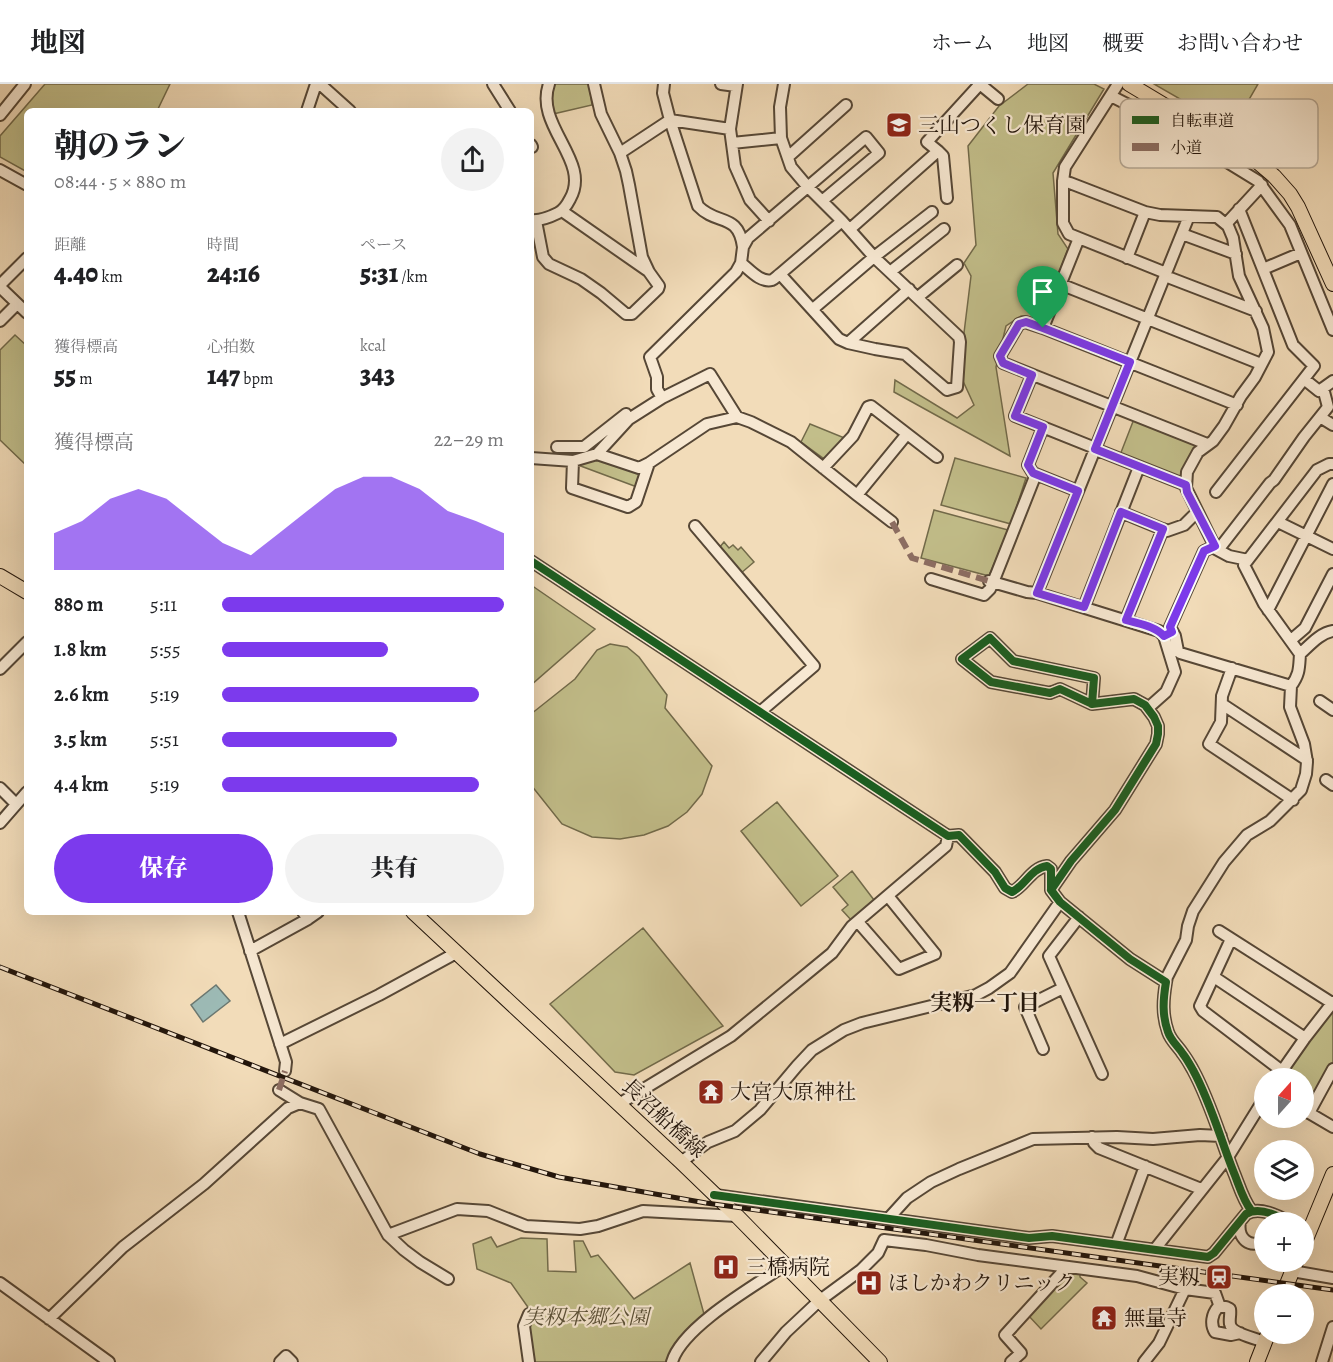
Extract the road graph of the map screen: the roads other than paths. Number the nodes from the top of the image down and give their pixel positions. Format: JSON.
{"nodes":[{"id":1,"x":25,"y":84,"type":"edge"},
{"id":2,"x":318,"y":84,"type":"edge"},
{"id":3,"x":493,"y":84,"type":"edge"},
{"id":4,"x":549,"y":84,"type":"edge"},
{"id":5,"x":594,"y":84,"type":"edge"},
{"id":6,"x":664,"y":84,"type":"edge"},
{"id":7,"x":721,"y":84,"type":"edge"},
{"id":8,"x":784,"y":84,"type":"edge"},
{"id":9,"x":980,"y":84,"type":"edge"},
{"id":10,"x":1118,"y":84,"type":"edge"},
{"id":11,"x":1130,"y":84,"type":"edge"},
{"id":12,"x":737,"y":85,"type":"edge"},
{"id":13,"x":1111,"y":96,"type":"junction"},
{"id":14,"x":998,"y":99,"type":"dead end"},
{"id":15,"x":1155,"y":99,"type":"edge"},
{"id":16,"x":1120,"y":101,"type":"edge"},
{"id":17,"x":846,"y":105,"type":"dead end"},
{"id":18,"x":308,"y":108,"type":"edge"},
{"id":19,"x":346,"y":108,"type":"edge"},
{"id":20,"x":508,"y":108,"type":"edge"},
{"id":21,"x":0,"y":115,"type":"edge"},
{"id":22,"x":670,"y":120,"type":"junction"},
{"id":23,"x":730,"y":129,"type":"junction"},
{"id":24,"x":782,"y":138,"type":"junction"},
{"id":25,"x":732,"y":143,"type":"junction"},
{"id":26,"x":938,"y":151,"type":"junction"},
{"id":27,"x":620,"y":153,"type":"junction"},
{"id":28,"x":788,"y":157,"type":"junction"},
{"id":29,"x":1237,"y":168,"type":"edge"},
{"id":30,"x":1265,"y":168,"type":"edge"},
{"id":31,"x":0,"y":170,"type":"edge"},
{"id":32,"x":1063,"y":181,"type":"junction"},
{"id":33,"x":24,"y":183,"type":"edge"},
{"id":34,"x":1262,"y":185,"type":"junction"},
{"id":35,"x":807,"y":186,"type":"junction"},
{"id":36,"x":946,"y":198,"type":"dead end"},
{"id":37,"x":822,"y":201,"type":"junction"},
{"id":38,"x":1239,"y":209,"type":"junction"},
{"id":39,"x":562,"y":211,"type":"junction"},
{"id":40,"x":932,"y":212,"type":"dead end"},
{"id":41,"x":1145,"y":212,"type":"junction"},
{"id":42,"x":1189,"y":216,"type":"junction"},
{"id":43,"x":534,"y":220,"type":"edge"},
{"id":44,"x":768,"y":221,"type":"junction"},
{"id":45,"x":534,"y":224,"type":"edge"},
{"id":46,"x":1226,"y":224,"type":"junction"},
{"id":47,"x":846,"y":225,"type":"junction"},
{"id":48,"x":944,"y":229,"type":"dead end"},
{"id":49,"x":1182,"y":234,"type":"junction"},
{"id":50,"x":1079,"y":238,"type":"junction"},
{"id":51,"x":743,"y":247,"type":"junction"},
{"id":52,"x":1301,"y":253,"type":"junction"},
{"id":53,"x":1236,"y":254,"type":"junction"},
{"id":54,"x":874,"y":257,"type":"junction"},
{"id":55,"x":1127,"y":258,"type":"junction"},
{"id":56,"x":24,"y":261,"type":"edge"},
{"id":57,"x":741,"y":263,"type":"junction"},
{"id":58,"x":957,"y":265,"type":"dead end"},
{"id":59,"x":1263,"y":268,"type":"junction"},
{"id":60,"x":649,"y":272,"type":"junction"},
{"id":61,"x":890,"y":272,"type":"junction"},
{"id":62,"x":780,"y":274,"type":"junction"},
{"id":63,"x":1166,"y":275,"type":"junction"},
{"id":64,"x":1060,"y":284,"type":"junction"},
{"id":65,"x":1333,"y":285,"type":"edge"},
{"id":66,"x":0,"y":286,"type":"edge"},
{"id":67,"x":909,"y":289,"type":"junction"},
{"id":68,"x":918,"y":297,"type":"junction"},
{"id":69,"x":17,"y":304,"type":"junction"},
{"id":70,"x":813,"y":309,"type":"junction"},
{"id":71,"x":24,"y":310,"type":"edge"},
{"id":72,"x":1256,"y":311,"type":"junction"},
{"id":73,"x":1148,"y":319,"type":"junction"},
{"id":74,"x":0,"y":321,"type":"edge"},
{"id":75,"x":1043,"y":328,"type":"junction"},
{"id":76,"x":1333,"y":330,"type":"edge"},
{"id":77,"x":848,"y":343,"type":"junction"},
{"id":78,"x":1130,"y":362,"type":"junction"},
{"id":79,"x":1261,"y":364,"type":"junction"},
{"id":80,"x":1032,"y":375,"type":"junction"},
{"id":81,"x":1304,"y":379,"type":"junction"},
{"id":82,"x":1333,"y":381,"type":"edge"},
{"id":83,"x":1323,"y":388,"type":"junction"},
{"id":84,"x":662,"y":398,"type":"junction"},
{"id":85,"x":640,"y":404,"type":"dead end"},
{"id":86,"x":1237,"y":405,"type":"junction"},
{"id":87,"x":1112,"y":407,"type":"junction"},
{"id":88,"x":737,"y":417,"type":"junction"},
{"id":89,"x":1320,"y":417,"type":"junction"},
{"id":90,"x":1333,"y":425,"type":"edge"},
{"id":91,"x":1043,"y":427,"type":"junction"},
{"id":92,"x":907,"y":434,"type":"junction"},
{"id":93,"x":1207,"y":444,"type":"junction"},
{"id":94,"x":557,"y":447,"type":"dead end"},
{"id":95,"x":1095,"y":449,"type":"junction"},
{"id":96,"x":597,"y":454,"type":"junction"},
{"id":97,"x":937,"y":457,"type":"dead end"},
{"id":98,"x":534,"y":458,"type":"edge"},
{"id":99,"x":573,"y":460,"type":"junction"},
{"id":100,"x":649,"y":464,"type":"junction"},
{"id":101,"x":1333,"y":464,"type":"edge"},
{"id":102,"x":1139,"y":467,"type":"junction"},
{"id":103,"x":823,"y":468,"type":"junction"},
{"id":104,"x":1036,"y":474,"type":"junction"},
{"id":105,"x":1333,"y":484,"type":"edge"},
{"id":106,"x":1186,"y":485,"type":"junction"},
{"id":107,"x":1078,"y":491,"type":"junction"},
{"id":108,"x":1215,"y":492,"type":"dead end"},
{"id":109,"x":857,"y":495,"type":"junction"},
{"id":110,"x":1121,"y":512,"type":"junction"},
{"id":111,"x":1197,"y":512,"type":"junction"},
{"id":112,"x":892,"y":522,"type":"dead end"},
{"id":113,"x":1278,"y":522,"type":"junction"},
{"id":114,"x":695,"y":526,"type":"dead end"},
{"id":115,"x":1163,"y":529,"type":"junction"},
{"id":116,"x":1306,"y":536,"type":"junction"},
{"id":117,"x":1216,"y":547,"type":"junction"},
{"id":118,"x":1333,"y":549,"type":"edge"},
{"id":119,"x":1248,"y":560,"type":"junction"},
{"id":120,"x":534,"y":563,"type":"edge"},
{"id":121,"x":1333,"y":574,"type":"edge"},
{"id":122,"x":1,"y":579,"type":"edge"},
{"id":123,"x":931,"y":579,"type":"dead end"},
{"id":124,"x":991,"y":582,"type":"junction"},
{"id":125,"x":24,"y":590,"type":"edge"},
{"id":126,"x":1037,"y":593,"type":"junction"},
{"id":127,"x":1084,"y":607,"type":"junction"},
{"id":128,"x":1268,"y":609,"type":"junction"},
{"id":129,"x":1126,"y":620,"type":"junction"},
{"id":130,"x":1333,"y":631,"type":"edge"},
{"id":131,"x":1168,"y":634,"type":"junction"},
{"id":132,"x":1291,"y":640,"type":"junction"},
{"id":133,"x":24,"y":645,"type":"edge"},
{"id":134,"x":1300,"y":654,"type":"junction"},
{"id":135,"x":1232,"y":668,"type":"junction"},
{"id":136,"x":0,"y":669,"type":"edge"},
{"id":137,"x":1291,"y":686,"type":"junction"},
{"id":138,"x":1333,"y":696,"type":"edge"},
{"id":139,"x":1092,"y":704,"type":"junction"},
{"id":140,"x":1222,"y":704,"type":"junction"},
{"id":141,"x":1326,"y":706,"type":"edge"},
{"id":142,"x":1148,"y":708,"type":"junction"},
{"id":143,"x":760,"y":712,"type":"junction"},
{"id":144,"x":1307,"y":760,"type":"junction"},
{"id":145,"x":0,"y":788,"type":"edge"},
{"id":146,"x":24,"y":795,"type":"edge"},
{"id":147,"x":1293,"y":800,"type":"junction"},
{"id":148,"x":16,"y":804,"type":"junction"},
{"id":149,"x":0,"y":823,"type":"edge"},
{"id":150,"x":948,"y":836,"type":"junction"},
{"id":151,"x":1051,"y":890,"type":"junction"},
{"id":152,"x":888,"y":896,"type":"junction"},
{"id":153,"x":1060,"y":902,"type":"junction"},
{"id":154,"x":239,"y":915,"type":"edge"},
{"id":155,"x":416,"y":915,"type":"edge"},
{"id":156,"x":305,"y":916,"type":"edge"},
{"id":157,"x":1079,"y":917,"type":"junction"},
{"id":158,"x":858,"y":922,"type":"junction"},
{"id":159,"x":1219,"y":931,"type":"dead end"},
{"id":160,"x":1232,"y":939,"type":"junction"},
{"id":161,"x":250,"y":951,"type":"junction"},
{"id":162,"x":456,"y":953,"type":"junction"},
{"id":163,"x":1214,"y":977,"type":"junction"},
{"id":164,"x":1166,"y":982,"type":"junction"},
{"id":165,"x":1064,"y":988,"type":"junction"},
{"id":166,"x":1333,"y":1002,"type":"edge"},
{"id":167,"x":1305,"y":1038,"type":"junction"},
{"id":168,"x":280,"y":1044,"type":"junction"},
{"id":169,"x":1043,"y":1049,"type":"dead end"},
{"id":170,"x":1272,"y":1068,"type":"edge"},
{"id":171,"x":1285,"y":1068,"type":"edge"},
{"id":172,"x":1333,"y":1069,"type":"edge"},
{"id":173,"x":285,"y":1071,"type":"dead end"},
{"id":174,"x":1102,"y":1074,"type":"dead end"},
{"id":175,"x":279,"y":1090,"type":"dead end"},
{"id":176,"x":1314,"y":1099,"type":"edge"},
{"id":177,"x":300,"y":1102,"type":"junction"},
{"id":178,"x":619,"y":1104,"type":"junction"},
{"id":179,"x":1254,"y":1115,"type":"edge"},
{"id":180,"x":1314,"y":1116,"type":"edge"},
{"id":181,"x":1333,"y":1127,"type":"edge"},
{"id":182,"x":1221,"y":1136,"type":"junction"},
{"id":183,"x":1092,"y":1137,"type":"junction"},
{"id":184,"x":1228,"y":1156,"type":"junction"},
{"id":185,"x":681,"y":1162,"type":"junction"},
{"id":186,"x":1145,"y":1166,"type":"junction"},
{"id":187,"x":1331,"y":1182,"type":"edge"},
{"id":188,"x":1201,"y":1189,"type":"junction"},
{"id":189,"x":714,"y":1195,"type":"junction"},
{"id":190,"x":1251,"y":1210,"type":"junction"},
{"id":191,"x":1263,"y":1212,"type":"edge"},
{"id":192,"x":737,"y":1216,"type":"junction"},
{"id":193,"x":888,"y":1219,"type":"junction"},
{"id":194,"x":1314,"y":1219,"type":"edge"},
{"id":195,"x":1240,"y":1222,"type":"junction"},
{"id":196,"x":388,"y":1235,"type":"junction"},
{"id":197,"x":1254,"y":1244,"type":"edge"},
{"id":198,"x":1116,"y":1245,"type":"junction"},
{"id":199,"x":1155,"y":1249,"type":"junction"},
{"id":200,"x":784,"y":1266,"type":"junction"},
{"id":201,"x":1067,"y":1267,"type":"junction"},
{"id":202,"x":1312,"y":1272,"type":"edge"},
{"id":203,"x":1333,"y":1278,"type":"edge"},
{"id":204,"x":448,"y":1279,"type":"dead end"},
{"id":205,"x":0,"y":1282,"type":"edge"},
{"id":206,"x":1185,"y":1289,"type":"junction"},
{"id":207,"x":819,"y":1301,"type":"junction"},
{"id":208,"x":1220,"y":1306,"type":"junction"},
{"id":209,"x":529,"y":1314,"type":"dead end"},
{"id":210,"x":49,"y":1319,"type":"junction"},
{"id":211,"x":1333,"y":1327,"type":"edge"},
{"id":212,"x":1240,"y":1333,"type":"junction"},
{"id":213,"x":1254,"y":1336,"type":"edge"},
{"id":214,"x":1264,"y":1344,"type":"edge"},
{"id":215,"x":109,"y":1362,"type":"edge"},
{"id":216,"x":280,"y":1362,"type":"edge"},
{"id":217,"x":292,"y":1362,"type":"edge"},
{"id":218,"x":529,"y":1362,"type":"edge"},
{"id":219,"x":672,"y":1362,"type":"edge"},
{"id":220,"x":761,"y":1362,"type":"edge"},
{"id":221,"x":880,"y":1362,"type":"edge"},
{"id":222,"x":1011,"y":1362,"type":"edge"},
{"id":223,"x":1144,"y":1362,"type":"edge"},
{"id":224,"x":1257,"y":1362,"type":"edge"},
{"id":225,"x":1322,"y":1362,"type":"edge"}],
"edges":[{"from":1,"to":21,"type":"street"},
{"from":2,"to":18,"type":"street"},
{"from":2,"to":19,"type":"street"},
{"from":3,"to":20,"type":"street"},
{"from":4,"to":39,"type":"street"},
{"from":5,"to":27,"type":"street"},
{"from":6,"to":22,"type":"street"},
{"from":7,"to":12,"type":"street"},
{"from":8,"to":24,"type":"street"},
{"from":9,"to":14,"type":"street"},
{"from":9,"to":26,"type":"street"},
{"from":10,"to":13,"type":"street"},
{"from":11,"to":15,"type":"main road"},
{"from":12,"to":23,"type":"street"},
{"from":13,"to":16,"type":"street"},
{"from":13,"to":32,"type":"street"},
{"from":17,"to":28,"type":"street"},
{"from":22,"to":23,"type":"street"},
{"from":22,"to":27,"type":"street"},
{"from":22,"to":51,"type":"street"},
{"from":23,"to":25,"type":"street"},
{"from":24,"to":25,"type":"street"},
{"from":24,"to":28,"type":"street"},
{"from":25,"to":44,"type":"street"},
{"from":26,"to":36,"type":"street"},
{"from":26,"to":47,"type":"street"},
{"from":27,"to":60,"type":"street"},
{"from":28,"to":35,"type":"street"},
{"from":29,"to":34,"type":"street"},
{"from":30,"to":65,"type":"main road"},
{"from":31,"to":33,"type":"street"},
{"from":32,"to":41,"type":"street"},
{"from":32,"to":50,"type":"street"},
{"from":34,"to":38,"type":"street"},
{"from":34,"to":52,"type":"street"},
{"from":35,"to":37,"type":"street"},
{"from":35,"to":37,"type":"street"},
{"from":35,"to":44,"type":"street"},
{"from":37,"to":47,"type":"street"},
{"from":38,"to":46,"type":"street"},
{"from":38,"to":59,"type":"street"},
{"from":39,"to":43,"type":"street"},
{"from":39,"to":60,"type":"street"},
{"from":40,"to":54,"type":"street"},
{"from":41,"to":42,"type":"street"},
{"from":41,"to":55,"type":"street"},
{"from":42,"to":46,"type":"street"},
{"from":42,"to":49,"type":"street"},
{"from":44,"to":51,"type":"street"},
{"from":45,"to":60,"type":"street"},
{"from":46,"to":53,"type":"street"},
{"from":47,"to":54,"type":"street"},
{"from":47,"to":62,"type":"street"},
{"from":48,"to":61,"type":"street"},
{"from":49,"to":53,"type":"street"},
{"from":49,"to":63,"type":"street"},
{"from":50,"to":55,"type":"street"},
{"from":50,"to":64,"type":"street"},
{"from":51,"to":57,"type":"street"},
{"from":52,"to":59,"type":"street"},
{"from":52,"to":76,"type":"street"},
{"from":53,"to":72,"type":"street"},
{"from":54,"to":61,"type":"street"},
{"from":54,"to":70,"type":"street"},
{"from":55,"to":63,"type":"street"},
{"from":56,"to":66,"type":"street"},
{"from":57,"to":62,"type":"street"},
{"from":57,"to":84,"type":"street"},
{"from":58,"to":68,"type":"street"},
{"from":59,"to":81,"type":"street"},
{"from":61,"to":67,"type":"street"},
{"from":62,"to":70,"type":"street"},
{"from":63,"to":72,"type":"street"},
{"from":63,"to":73,"type":"street"},
{"from":64,"to":73,"type":"street"},
{"from":64,"to":75,"type":"street"},
{"from":66,"to":69,"type":"street"},
{"from":67,"to":68,"type":"street"},
{"from":67,"to":77,"type":"street"},
{"from":68,"to":77,"type":"street"},
{"from":69,"to":71,"type":"street"},
{"from":69,"to":74,"type":"street"},
{"from":70,"to":77,"type":"street"},
{"from":72,"to":79,"type":"street"},
{"from":73,"to":78,"type":"street"},
{"from":73,"to":79,"type":"street"},
{"from":75,"to":78,"type":"street"},
{"from":75,"to":80,"type":"street"},
{"from":78,"to":86,"type":"street"},
{"from":78,"to":87,"type":"street"},
{"from":79,"to":86,"type":"street"},
{"from":80,"to":87,"type":"street"},
{"from":80,"to":91,"type":"street"},
{"from":81,"to":83,"type":"street"},
{"from":81,"to":108,"type":"street"},
{"from":82,"to":83,"type":"street"},
{"from":83,"to":89,"type":"street"},
{"from":84,"to":88,"type":"street"},
{"from":84,"to":96,"type":"street"},
{"from":85,"to":94,"type":"street"},
{"from":86,"to":93,"type":"street"},
{"from":87,"to":93,"type":"street"},
{"from":87,"to":95,"type":"street"},
{"from":88,"to":100,"type":"street"},
{"from":88,"to":103,"type":"street"},
{"from":89,"to":90,"type":"street"},
{"from":89,"to":117,"type":"street"},
{"from":91,"to":95,"type":"street"},
{"from":91,"to":104,"type":"street"},
{"from":92,"to":97,"type":"street"},
{"from":92,"to":103,"type":"street"},
{"from":92,"to":109,"type":"street"},
{"from":93,"to":106,"type":"street"},
{"from":95,"to":102,"type":"street"},
{"from":95,"to":107,"type":"street"},
{"from":96,"to":99,"type":"street"},
{"from":96,"to":100,"type":"street"},
{"from":98,"to":99,"type":"street"},
{"from":99,"to":100,"type":"street"},
{"from":101,"to":113,"type":"street"},
{"from":102,"to":106,"type":"street"},
{"from":102,"to":110,"type":"street"},
{"from":103,"to":109,"type":"street"},
{"from":104,"to":107,"type":"street"},
{"from":104,"to":124,"type":"street"},
{"from":105,"to":116,"type":"street"},
{"from":106,"to":111,"type":"street"},
{"from":107,"to":126,"type":"street"},
{"from":109,"to":112,"type":"street"},
{"from":110,"to":115,"type":"street"},
{"from":110,"to":127,"type":"street"},
{"from":111,"to":115,"type":"street"},
{"from":111,"to":117,"type":"street"},
{"from":113,"to":116,"type":"street"},
{"from":113,"to":119,"type":"street"},
{"from":114,"to":143,"type":"street"},
{"from":115,"to":129,"type":"street"},
{"from":116,"to":118,"type":"street"},
{"from":116,"to":128,"type":"street"},
{"from":117,"to":119,"type":"street"},
{"from":117,"to":131,"type":"street"},
{"from":119,"to":128,"type":"street"},
{"from":120,"to":143,"type":"street"},
{"from":121,"to":132,"type":"street"},
{"from":122,"to":125,"type":"main road"},
{"from":123,"to":124,"type":"street"},
{"from":124,"to":126,"type":"street"},
{"from":126,"to":127,"type":"street"},
{"from":127,"to":129,"type":"street"},
{"from":128,"to":132,"type":"street"},
{"from":129,"to":131,"type":"street"},
{"from":130,"to":134,"type":"street"},
{"from":131,"to":135,"type":"street"},
{"from":131,"to":142,"type":"street"},
{"from":132,"to":134,"type":"street"},
{"from":133,"to":136,"type":"street"},
{"from":134,"to":137,"type":"street"},
{"from":135,"to":137,"type":"street"},
{"from":135,"to":140,"type":"street"},
{"from":137,"to":144,"type":"street"},
{"from":138,"to":141,"type":"street"},
{"from":139,"to":139,"type":"street"},
{"from":139,"to":142,"type":"street"},
{"from":140,"to":144,"type":"street"},
{"from":140,"to":147,"type":"street"},
{"from":142,"to":151,"type":"street"},
{"from":143,"to":150,"type":"street"},
{"from":144,"to":147,"type":"street"},
{"from":145,"to":148,"type":"street"},
{"from":146,"to":148,"type":"street"},
{"from":147,"to":164,"type":"street"},
{"from":148,"to":149,"type":"street"},
{"from":150,"to":151,"type":"street"},
{"from":150,"to":152,"type":"street"},
{"from":151,"to":153,"type":"street"},
{"from":152,"to":158,"type":"street"},
{"from":152,"to":158,"type":"street"},
{"from":153,"to":157,"type":"street"},
{"from":153,"to":185,"type":"street"},
{"from":154,"to":161,"type":"street"},
{"from":155,"to":162,"type":"main road","name":"長沼船橋線"},
{"from":156,"to":161,"type":"street"},
{"from":157,"to":164,"type":"street"},
{"from":157,"to":165,"type":"street"},
{"from":158,"to":178,"type":"street"},
{"from":159,"to":160,"type":"street"},
{"from":160,"to":163,"type":"street"},
{"from":160,"to":166,"type":"street"},
{"from":161,"to":168,"type":"street"},
{"from":162,"to":168,"type":"street"},
{"from":162,"to":178,"type":"main road","name":"長沼船橋線"},
{"from":163,"to":167,"type":"street"},
{"from":163,"to":170,"type":"street"},
{"from":164,"to":182,"type":"street"},
{"from":165,"to":169,"type":"street"},
{"from":165,"to":174,"type":"street"},
{"from":166,"to":167,"type":"street"},
{"from":167,"to":171,"type":"street"},
{"from":168,"to":173,"type":"street"},
{"from":172,"to":176,"type":"street"},
{"from":175,"to":177,"type":"street"},
{"from":177,"to":196,"type":"street"},
{"from":177,"to":210,"type":"street"},
{"from":178,"to":185,"type":"main road","name":"長沼船橋線"},
{"from":179,"to":184,"type":"street"},
{"from":180,"to":181,"type":"street"},
{"from":182,"to":183,"type":"street"},
{"from":182,"to":184,"type":"street"},
{"from":183,"to":186,"type":"street"},
{"from":183,"to":193,"type":"street"},
{"from":184,"to":188,"type":"street"},
{"from":184,"to":190,"type":"street"},
{"from":185,"to":189,"type":"main road","name":"長沼船橋線"},
{"from":186,"to":188,"type":"street"},
{"from":186,"to":198,"type":"street"},
{"from":187,"to":194,"type":"main road"},
{"from":188,"to":199,"type":"street"},
{"from":189,"to":192,"type":"main road","name":"長沼船橋線"},
{"from":189,"to":193,"type":"street"},
{"from":190,"to":191,"type":"street"},
{"from":190,"to":195,"type":"street"},
{"from":192,"to":196,"type":"street"},
{"from":192,"to":200,"type":"main road","name":"長沼船橋線"},
{"from":193,"to":198,"type":"street"},
{"from":195,"to":197,"type":"street"},
{"from":195,"to":199,"type":"street"},
{"from":196,"to":204,"type":"street"},
{"from":198,"to":199,"type":"street"},
{"from":200,"to":207,"type":"main road","name":"長沼船橋線"},
{"from":200,"to":219,"type":"street"},
{"from":201,"to":206,"type":"street"},
{"from":201,"to":207,"type":"street"},
{"from":201,"to":222,"type":"street"},
{"from":202,"to":203,"type":"street"},
{"from":205,"to":210,"type":"street"},
{"from":206,"to":208,"type":"street"},
{"from":206,"to":223,"type":"street"},
{"from":207,"to":220,"type":"street"},
{"from":207,"to":221,"type":"main road","name":"長沼船橋線"},
{"from":208,"to":212,"type":"street"},
{"from":208,"to":212,"type":"street"},
{"from":209,"to":218,"type":"street"},
{"from":210,"to":215,"type":"street"},
{"from":211,"to":225,"type":"street"},
{"from":212,"to":213,"type":"street"},
{"from":214,"to":224,"type":"main road"},
{"from":216,"to":217,"type":"street"}]}
